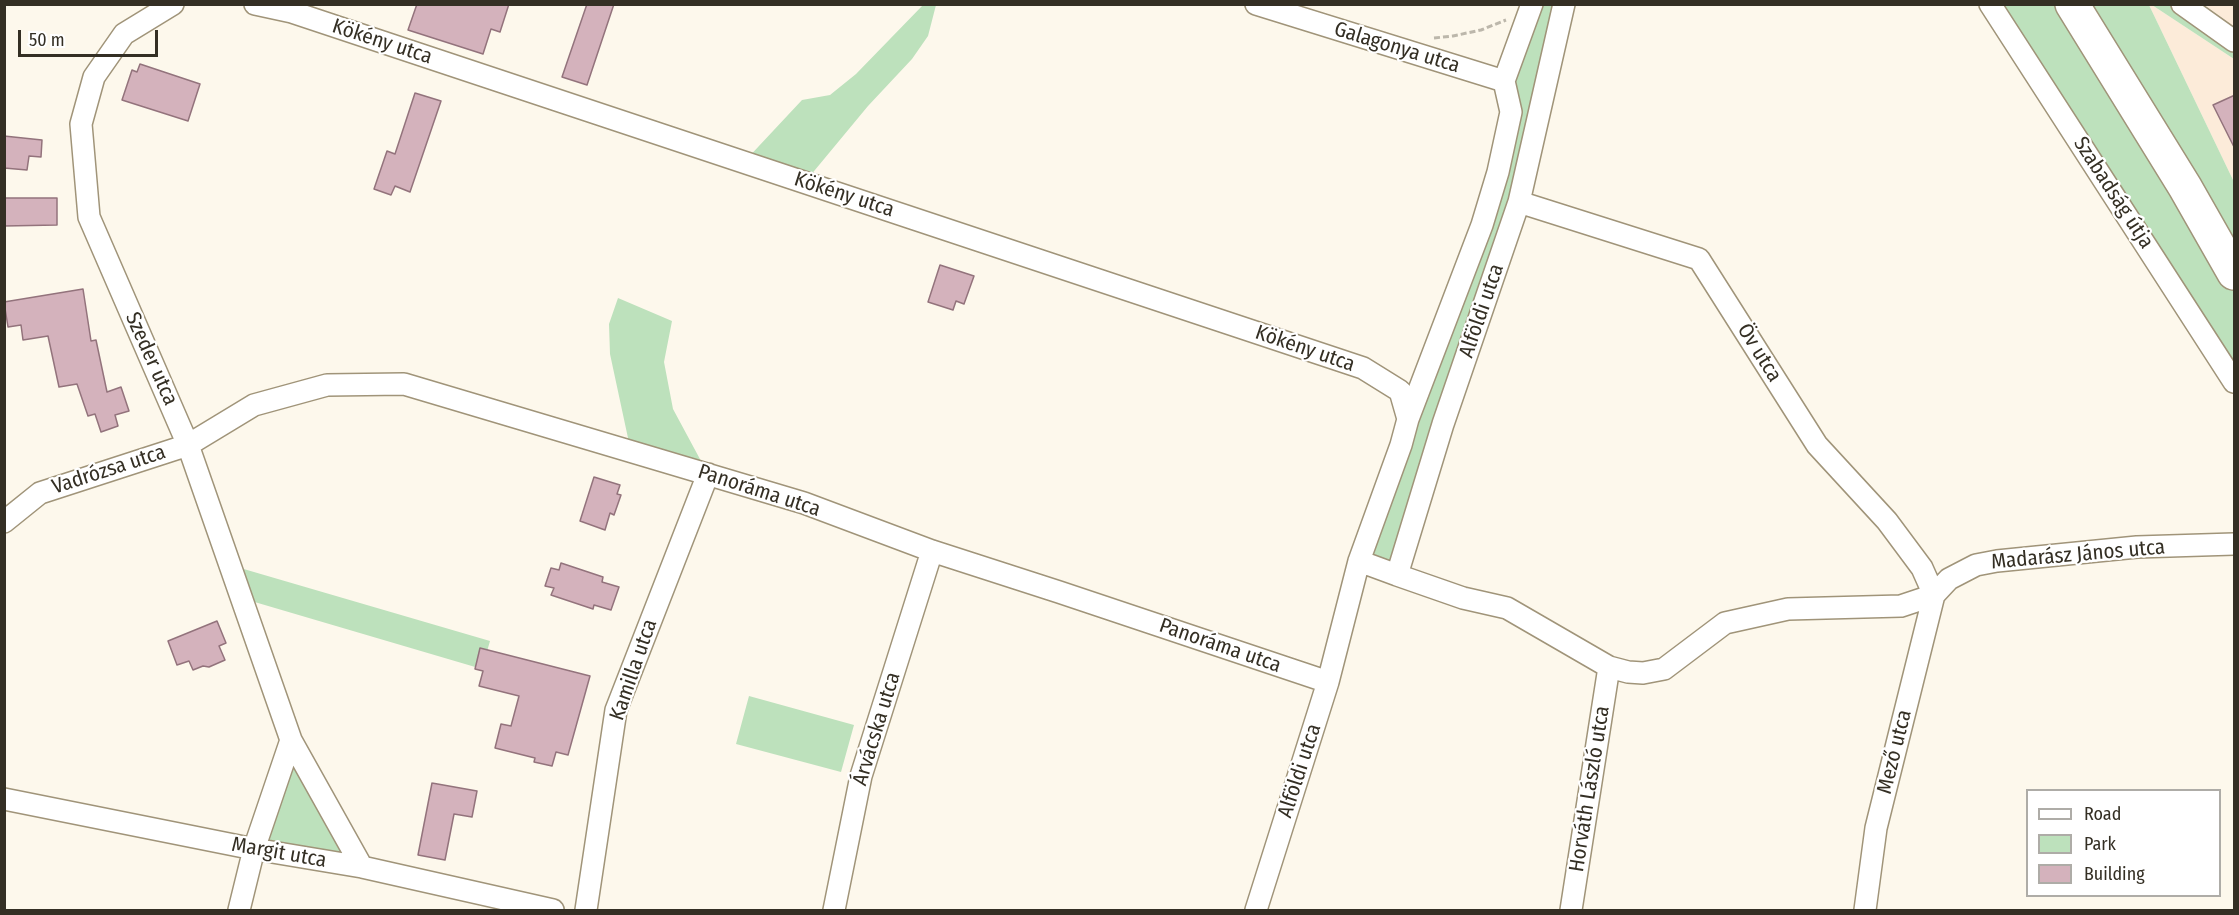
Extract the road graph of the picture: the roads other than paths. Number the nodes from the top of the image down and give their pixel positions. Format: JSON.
{"nodes":[{"id":1,"x":173,"y":4,"type":"edge"},
{"id":2,"x":255,"y":4,"type":"edge"},
{"id":3,"x":1256,"y":4,"type":"edge"},
{"id":4,"x":1532,"y":4,"type":"edge"},
{"id":5,"x":1564,"y":4,"type":"edge"},
{"id":6,"x":1990,"y":4,"type":"edge"},
{"id":7,"x":2072,"y":4,"type":"edge"},
{"id":8,"x":2182,"y":4,"type":"edge"},
{"id":9,"x":2235,"y":41,"type":"edge"},
{"id":10,"x":1504,"y":81,"type":"junction"},
{"id":11,"x":1519,"y":202,"type":"junction"},
{"id":12,"x":2235,"y":273,"type":"edge"},
{"id":13,"x":2235,"y":382,"type":"edge"},
{"id":14,"x":1408,"y":418,"type":"junction"},
{"id":15,"x":188,"y":445,"type":"junction"},
{"id":16,"x":708,"y":474,"type":"junction"},
{"id":17,"x":4,"y":522,"type":"edge"},
{"id":18,"x":2235,"y":544,"type":"edge"},
{"id":19,"x":932,"y":551,"type":"junction"},
{"id":20,"x":1359,"y":561,"type":"junction"},
{"id":21,"x":1397,"y":575,"type":"junction"},
{"id":22,"x":1934,"y":595,"type":"junction"},
{"id":23,"x":1610,"y":667,"type":"junction"},
{"id":24,"x":1328,"y":682,"type":"junction"},
{"id":25,"x":291,"y":740,"type":"junction"},
{"id":26,"x":4,"y":799,"type":"edge"},
{"id":27,"x":254,"y":849,"type":"junction"},
{"id":28,"x":362,"y":867,"type":"junction"},
{"id":29,"x":239,"y":910,"type":"edge"},
{"id":30,"x":553,"y":910,"type":"edge"},
{"id":31,"x":586,"y":910,"type":"edge"},
{"id":32,"x":834,"y":910,"type":"edge"},
{"id":33,"x":1256,"y":910,"type":"edge"},
{"id":34,"x":1570,"y":910,"type":"edge"},
{"id":35,"x":1865,"y":910,"type":"edge"}],
"edges":[{"from":1,"to":15,"type":"street","name":"Szeder utca"},
{"from":2,"to":14,"type":"street","name":"Kökény utca"},
{"from":3,"to":10,"type":"street","name":"Galagonya utca"},
{"from":4,"to":10,"type":"street"},
{"from":5,"to":11,"type":"street","name":"Alföldi utca"},
{"from":6,"to":13,"type":"street","name":"Szabadság útja"},
{"from":7,"to":12,"type":"main road"},
{"from":8,"to":9,"type":"street"},
{"from":10,"to":14,"type":"street","name":"Alföldi utca"},
{"from":11,"to":21,"type":"street","name":"Alföldi utca"},
{"from":11,"to":22,"type":"street","name":"Öv utca"},
{"from":14,"to":20,"type":"street","name":"Alföldi utca"},
{"from":15,"to":16,"type":"street","name":"Panoráma utca"},
{"from":15,"to":17,"type":"street","name":"Vadrózsa utca"},
{"from":15,"to":25,"type":"street","name":"Szeder utca"},
{"from":16,"to":19,"type":"street","name":"Panoráma utca"},
{"from":16,"to":31,"type":"street","name":"Kamilla utca"},
{"from":18,"to":22,"type":"street","name":"Madarász János utca"},
{"from":19,"to":24,"type":"street","name":"Panoráma utca"},
{"from":19,"to":32,"type":"street","name":"Árvácska utca"},
{"from":20,"to":21,"type":"street"},
{"from":20,"to":24,"type":"street","name":"Alföldi utca"},
{"from":21,"to":23,"type":"street","name":"Madarász János utca"},
{"from":22,"to":23,"type":"street","name":"Madarász János utca"},
{"from":22,"to":35,"type":"street","name":"Mező utca"},
{"from":23,"to":34,"type":"street","name":"Horváth László utca"},
{"from":24,"to":33,"type":"street","name":"Alföldi utca"},
{"from":25,"to":27,"type":"street"},
{"from":25,"to":28,"type":"street","name":"Szeder utca"},
{"from":26,"to":27,"type":"street","name":"Margit utca"},
{"from":27,"to":28,"type":"street","name":"Margit utca"},
{"from":27,"to":29,"type":"street"},
{"from":28,"to":30,"type":"street","name":"Margit utca"}]}
